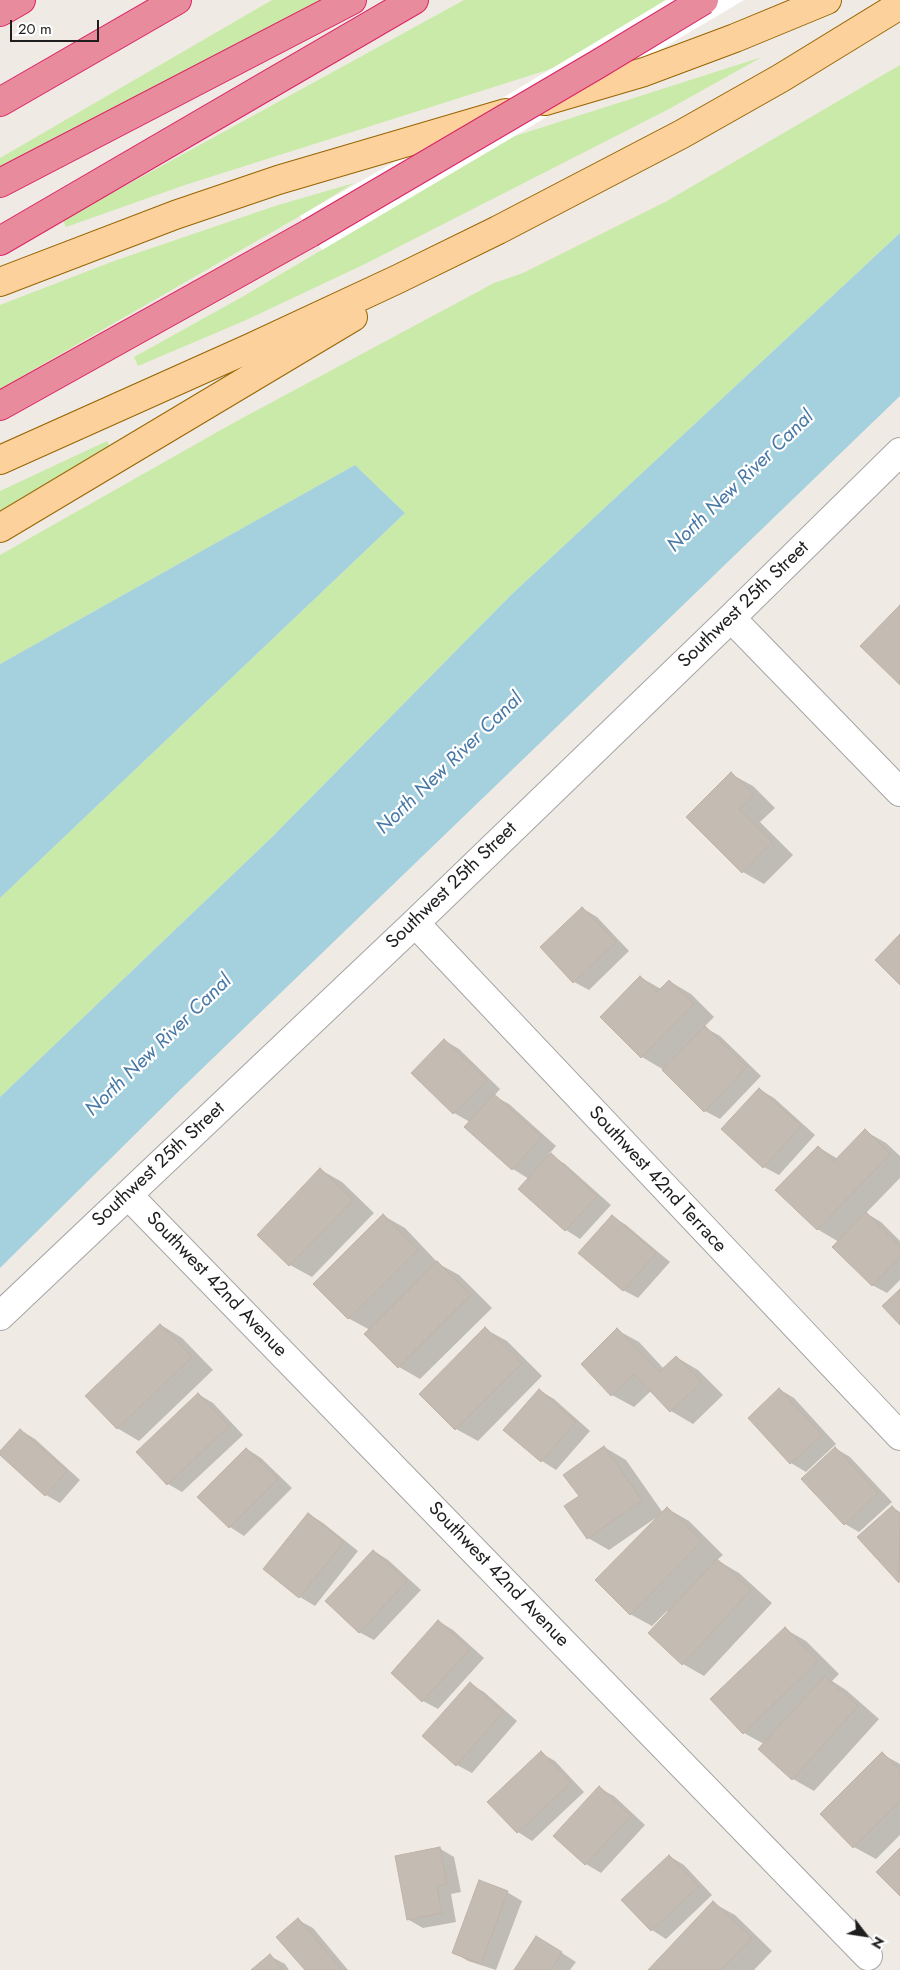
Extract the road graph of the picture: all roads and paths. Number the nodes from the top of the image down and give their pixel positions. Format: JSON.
{"nodes":[{"id":1,"x":21,"y":0,"type":"edge"},
{"id":2,"x":178,"y":0,"type":"edge"},
{"id":3,"x":352,"y":0,"type":"edge"},
{"id":4,"x":414,"y":0,"type":"edge"},
{"id":5,"x":704,"y":0,"type":"edge"},
{"id":6,"x":828,"y":0,"type":"edge"},
{"id":7,"x":900,"y":5,"type":"edge"},
{"id":8,"x":0,"y":12,"type":"edge"},
{"id":9,"x":0,"y":102,"type":"edge"},
{"id":10,"x":0,"y":183,"type":"edge"},
{"id":11,"x":498,"y":230,"type":"junction"},
{"id":12,"x":0,"y":241,"type":"edge"},
{"id":13,"x":0,"y":282,"type":"edge"},
{"id":14,"x":0,"y":406,"type":"edge"},
{"id":15,"x":900,"y":452,"type":"edge"},
{"id":16,"x":0,"y":460,"type":"edge"},
{"id":17,"x":0,"y":528,"type":"edge"},
{"id":18,"x":731,"y":618,"type":"junction"},
{"id":19,"x":900,"y":792,"type":"edge"},
{"id":20,"x":414,"y":923,"type":"junction"},
{"id":21,"x":128,"y":1195,"type":"junction"},
{"id":22,"x":0,"y":1316,"type":"edge"},
{"id":23,"x":900,"y":1436,"type":"edge"},
{"id":24,"x":868,"y":1956,"type":"dead end"}],
"edges":[{"from":1,"to":8,"type":"highway"},
{"from":2,"to":9,"type":"highway"},
{"from":3,"to":10,"type":"highway"},
{"from":4,"to":12,"type":"highway"},
{"from":5,"to":14,"type":"highway","bridge":true},
{"from":6,"to":13,"type":"main road"},
{"from":7,"to":11,"type":"main road"},
{"from":11,"to":16,"type":"main road"},
{"from":11,"to":17,"type":"main road"},
{"from":15,"to":18,"type":"street","name":"Southwest 25th Street"},
{"from":18,"to":19,"type":"street"},
{"from":18,"to":20,"type":"street","name":"Southwest 25th Street"},
{"from":20,"to":21,"type":"street","name":"Southwest 25th Street"},
{"from":20,"to":23,"type":"street","name":"Southwest 42nd Terrace"},
{"from":21,"to":22,"type":"street","name":"Southwest 25th Street"},
{"from":21,"to":24,"type":"street","name":"Southwest 42nd Avenue"}]}
